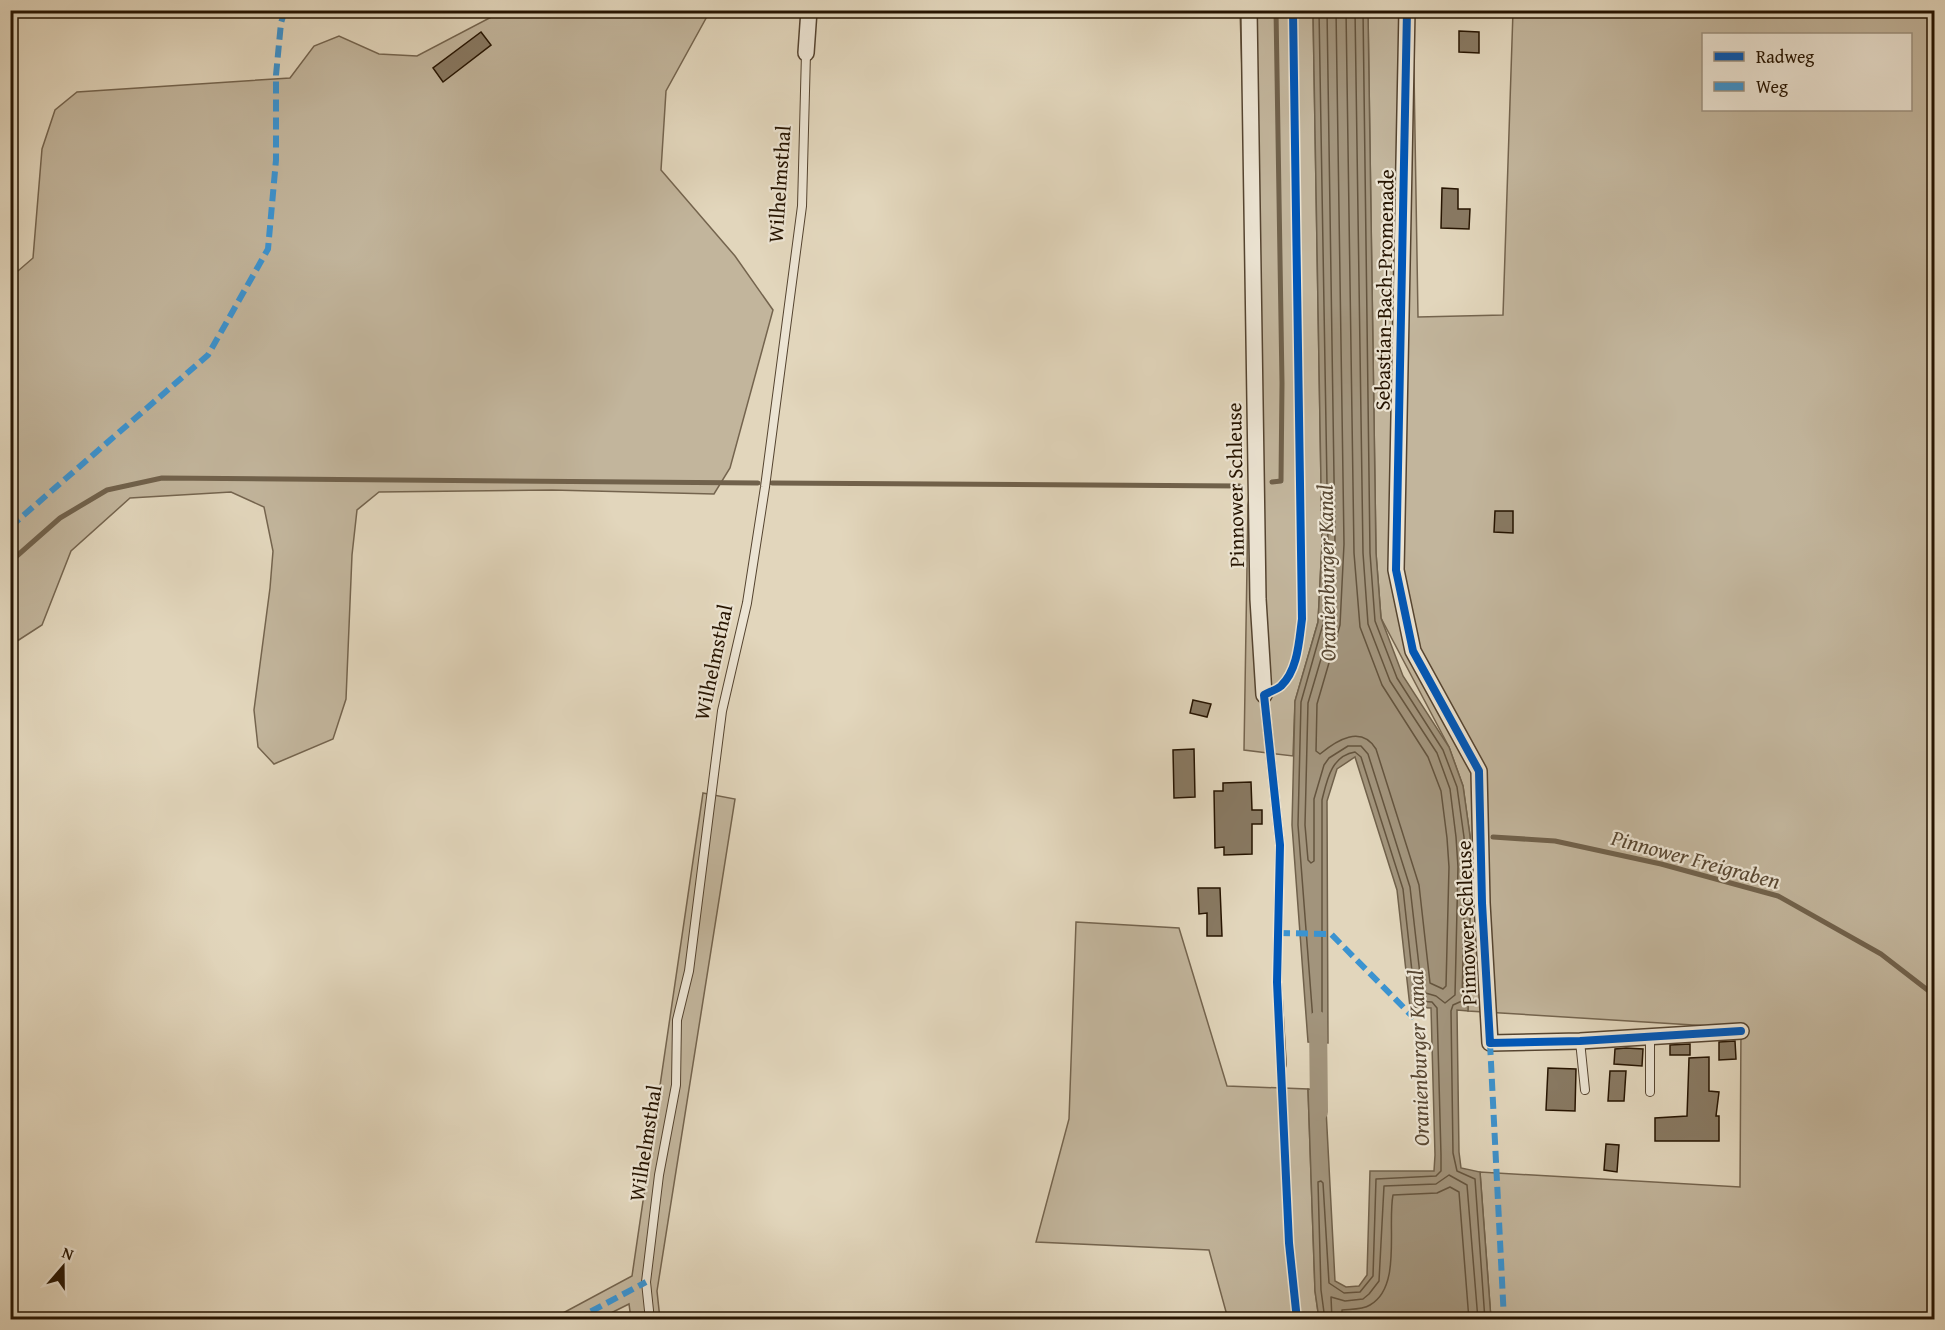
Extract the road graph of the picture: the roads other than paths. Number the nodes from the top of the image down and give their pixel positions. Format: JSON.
{"nodes":[{"id":1,"x":809,"y":10,"type":"edge"},
{"id":2,"x":1249,"y":10,"type":"edge"},
{"id":3,"x":1407,"y":10,"type":"edge"},
{"id":4,"x":806,"y":53,"type":"joint"},
{"id":5,"x":1396,"y":570,"type":"joint"},
{"id":6,"x":1264,"y":695,"type":"joint"},
{"id":7,"x":1741,"y":1031,"type":"dead end"},
{"id":8,"x":1650,"y":1036,"type":"junction"},
{"id":9,"x":1580,"y":1041,"type":"junction"},
{"id":10,"x":1282,"y":1065,"type":"dead end"},
{"id":11,"x":1585,"y":1090,"type":"dead end"},
{"id":12,"x":1650,"y":1092,"type":"dead end"},
{"id":13,"x":650,"y":1320,"type":"edge"}],
"edges":[{"from":1,"to":4,"type":"street","name":"Wilhelmsthal"},
{"from":2,"to":6,"type":"street","name":"Pinnower Schleuse"},
{"from":3,"to":5,"type":"street","name":"Sebastian-Bach-Promenade"},
{"from":4,"to":13,"type":"lane","name":"Wilhelmsthal"},
{"from":5,"to":9,"type":"street","name":"Pinnower Schleuse"},
{"from":6,"to":10,"type":"lane","name":"Pinnower Schleuse"},
{"from":7,"to":8,"type":"street","name":"Pinnower Schleuse"},
{"from":8,"to":9,"type":"street","name":"Pinnower Schleuse"},
{"from":8,"to":12,"type":"lane"},
{"from":9,"to":11,"type":"lane"}]}
